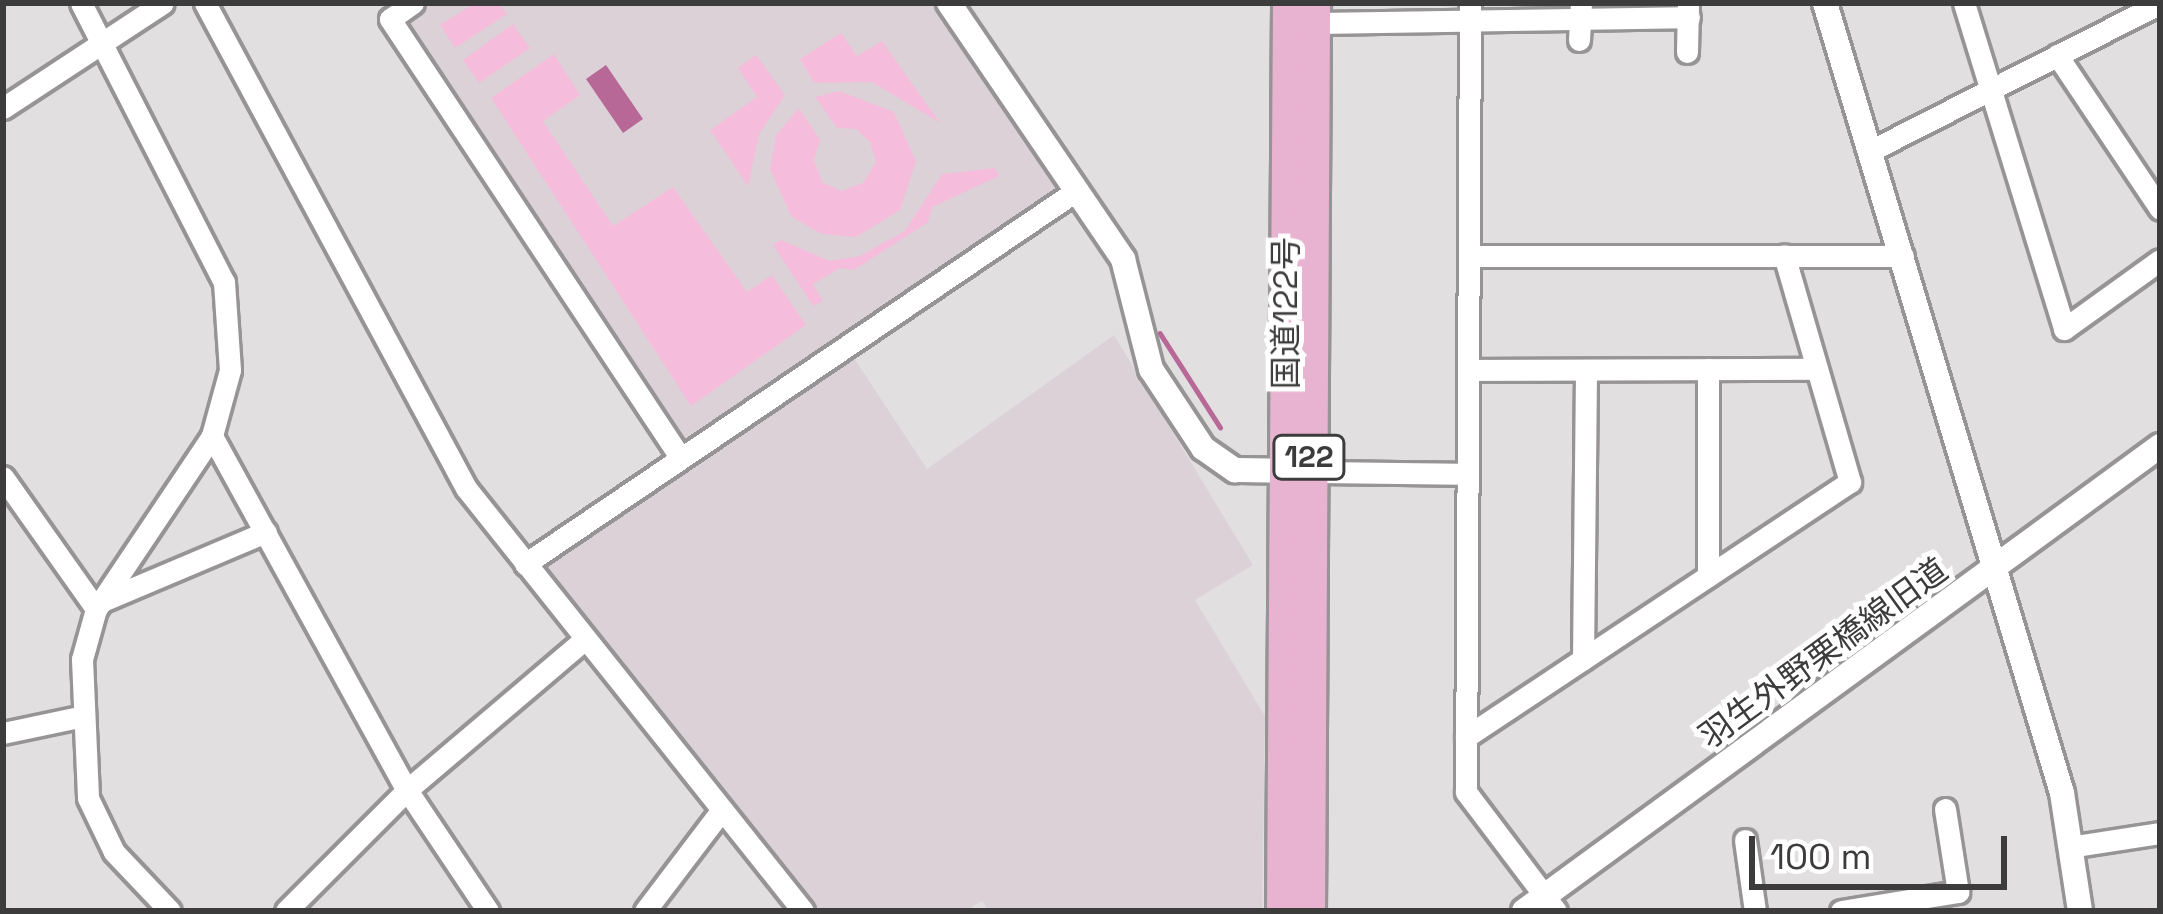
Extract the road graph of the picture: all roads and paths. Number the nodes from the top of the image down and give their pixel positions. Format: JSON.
{"nodes":[{"id":1,"x":81,"y":3,"type":"edge"},
{"id":2,"x":163,"y":3,"type":"edge"},
{"id":3,"x":205,"y":3,"type":"edge"},
{"id":4,"x":412,"y":3,"type":"edge"},
{"id":5,"x":950,"y":3,"type":"edge"},
{"id":6,"x":1825,"y":3,"type":"edge"},
{"id":7,"x":1964,"y":3,"type":"edge"},
{"id":8,"x":2160,"y":3,"type":"edge"},
{"id":9,"x":1305,"y":10,"type":"edge"},
{"id":10,"x":1688,"y":10,"type":"edge"},
{"id":11,"x":1470,"y":15,"type":"edge"},
{"id":12,"x":1580,"y":21,"type":"edge"},
{"id":13,"x":102,"y":42,"type":"junction"},
{"id":14,"x":1687,"y":52,"type":"dead end"},
{"id":15,"x":2056,"y":55,"type":"junction"},
{"id":16,"x":1990,"y":88,"type":"junction"},
{"id":17,"x":3,"y":107,"type":"edge"},
{"id":18,"x":1872,"y":150,"type":"junction"},
{"id":19,"x":1076,"y":191,"type":"junction"},
{"id":20,"x":2160,"y":209,"type":"edge"},
{"id":21,"x":1784,"y":255,"type":"junction"},
{"id":22,"x":1469,"y":256,"type":"junction"},
{"id":23,"x":1903,"y":256,"type":"junction"},
{"id":24,"x":2160,"y":260,"type":"edge"},
{"id":25,"x":1708,"y":369,"type":"junction"},
{"id":26,"x":1817,"y":369,"type":"junction"},
{"id":27,"x":1468,"y":370,"type":"junction"},
{"id":28,"x":1586,"y":370,"type":"junction"},
{"id":29,"x":212,"y":436,"type":"junction"},
{"id":30,"x":2160,"y":446,"type":"edge"},
{"id":31,"x":680,"y":457,"type":"junction"},
{"id":32,"x":1298,"y":471,"type":"junction"},
{"id":33,"x":1468,"y":473,"type":"junction"},
{"id":34,"x":3,"y":477,"type":"edge"},
{"id":35,"x":266,"y":532,"type":"junction"},
{"id":36,"x":525,"y":564,"type":"junction"},
{"id":37,"x":1998,"y":570,"type":"junction"},
{"id":38,"x":1708,"y":577,"type":"junction"},
{"id":39,"x":98,"y":606,"type":"junction"},
{"id":40,"x":583,"y":641,"type":"junction"},
{"id":41,"x":1582,"y":659,"type":"junction"},
{"id":42,"x":79,"y":717,"type":"junction"},
{"id":43,"x":3,"y":733,"type":"edge"},
{"id":44,"x":1466,"y":737,"type":"junction"},
{"id":45,"x":407,"y":790,"type":"junction"},
{"id":46,"x":1946,"y":809,"type":"dead end"},
{"id":47,"x":721,"y":811,"type":"junction"},
{"id":48,"x":2160,"y":833,"type":"edge"},
{"id":49,"x":1745,"y":840,"type":"dead end"},
{"id":50,"x":2069,"y":847,"type":"junction"},
{"id":51,"x":1541,"y":906,"type":"edge"},
{"id":52,"x":170,"y":911,"type":"edge"},
{"id":53,"x":286,"y":911,"type":"edge"},
{"id":54,"x":488,"y":911,"type":"edge"},
{"id":55,"x":645,"y":911,"type":"edge"},
{"id":56,"x":803,"y":911,"type":"edge"},
{"id":57,"x":1283,"y":911,"type":"edge"},
{"id":58,"x":1308,"y":911,"type":"edge"},
{"id":59,"x":1755,"y":911,"type":"edge"},
{"id":60,"x":1840,"y":911,"type":"edge"},
{"id":61,"x":2080,"y":911,"type":"edge"}],
"edges":[{"from":1,"to":13,"type":"street"},
{"from":2,"to":13,"type":"street"},
{"from":3,"to":36,"type":"street"},
{"from":4,"to":31,"type":"street"},
{"from":5,"to":19,"type":"street"},
{"from":6,"to":18,"type":"street"},
{"from":7,"to":16,"type":"street"},
{"from":8,"to":15,"type":"street"},
{"from":9,"to":11,"type":"street"},
{"from":9,"to":32,"type":"highway","name":"国道122号","number":"122"},
{"from":10,"to":12,"type":"street"},
{"from":10,"to":14,"type":"street"},
{"from":11,"to":12,"type":"street"},
{"from":11,"to":22,"type":"street"},
{"from":13,"to":17,"type":"street"},
{"from":13,"to":29,"type":"street"},
{"from":15,"to":16,"type":"street"},
{"from":15,"to":20,"type":"street"},
{"from":16,"to":18,"type":"street"},
{"from":16,"to":24,"type":"street"},
{"from":18,"to":23,"type":"street"},
{"from":19,"to":31,"type":"street"},
{"from":19,"to":32,"type":"street"},
{"from":21,"to":22,"type":"street"},
{"from":21,"to":23,"type":"street"},
{"from":21,"to":26,"type":"street"},
{"from":22,"to":27,"type":"street"},
{"from":23,"to":37,"type":"street"},
{"from":25,"to":26,"type":"street"},
{"from":25,"to":28,"type":"street"},
{"from":25,"to":38,"type":"street"},
{"from":26,"to":38,"type":"street"},
{"from":27,"to":28,"type":"street"},
{"from":27,"to":33,"type":"street"},
{"from":28,"to":41,"type":"street"},
{"from":29,"to":35,"type":"street"},
{"from":29,"to":39,"type":"street"},
{"from":30,"to":37,"type":"street","name":"羽生外野栗橋線旧道"},
{"from":31,"to":36,"type":"street"},
{"from":32,"to":33,"type":"street"},
{"from":32,"to":57,"type":"highway","name":"国道122号","number":"122"},
{"from":32,"to":58,"type":"highway","name":"国道122号","number":"122"},
{"from":33,"to":44,"type":"street"},
{"from":34,"to":39,"type":"street"},
{"from":35,"to":39,"type":"street"},
{"from":35,"to":45,"type":"street"},
{"from":36,"to":40,"type":"street"},
{"from":37,"to":50,"type":"street"},
{"from":37,"to":51,"type":"street","name":"羽生外野栗橋線旧道"},
{"from":38,"to":41,"type":"street"},
{"from":39,"to":42,"type":"street"},
{"from":40,"to":45,"type":"street"},
{"from":40,"to":47,"type":"street"},
{"from":41,"to":44,"type":"street"},
{"from":42,"to":43,"type":"street"},
{"from":42,"to":52,"type":"street"},
{"from":44,"to":51,"type":"street"},
{"from":45,"to":53,"type":"street"},
{"from":45,"to":54,"type":"street"},
{"from":46,"to":60,"type":"street"},
{"from":47,"to":55,"type":"street"},
{"from":47,"to":56,"type":"street"},
{"from":48,"to":50,"type":"street"},
{"from":49,"to":59,"type":"street"},
{"from":50,"to":61,"type":"street"}]}
